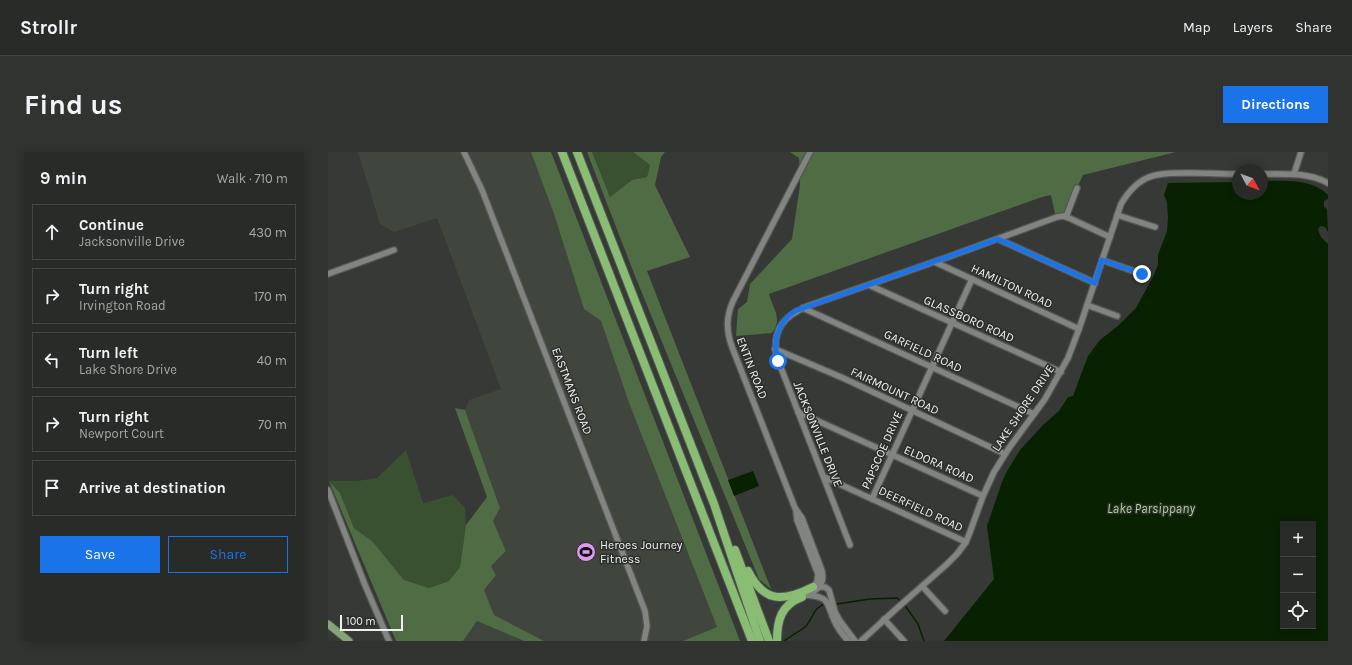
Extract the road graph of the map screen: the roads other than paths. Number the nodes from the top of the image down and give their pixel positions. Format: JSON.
{"nodes":[{"id":1,"x":464,"y":152,"type":"edge"},
{"id":2,"x":562,"y":152,"type":"edge"},
{"id":3,"x":577,"y":152,"type":"edge"},
{"id":4,"x":810,"y":152,"type":"edge"},
{"id":5,"x":1301,"y":152,"type":"edge"},
{"id":6,"x":1232,"y":174,"type":"edge"},
{"id":7,"x":1268,"y":174,"type":"edge"},
{"id":8,"x":1294,"y":174,"type":"junction"},
{"id":9,"x":1328,"y":183,"type":"edge"},
{"id":10,"x":1077,"y":188,"type":"dead end"},
{"id":11,"x":1117,"y":215,"type":"junction"},
{"id":12,"x":1066,"y":217,"type":"junction"},
{"id":13,"x":1155,"y":227,"type":"dead end"},
{"id":14,"x":1110,"y":237,"type":"junction"},
{"id":15,"x":998,"y":239,"type":"junction"},
{"id":16,"x":394,"y":250,"type":"dead end"},
{"id":17,"x":1102,"y":260,"type":"junction"},
{"id":18,"x":935,"y":262,"type":"junction"},
{"id":19,"x":328,"y":274,"type":"edge"},
{"id":20,"x":1142,"y":274,"type":"dead end"},
{"id":21,"x":972,"y":279,"type":"junction"},
{"id":22,"x":1095,"y":283,"type":"junction"},
{"id":23,"x":869,"y":285,"type":"junction"},
{"id":24,"x":1087,"y":306,"type":"junction"},
{"id":25,"x":802,"y":308,"type":"junction"},
{"id":26,"x":1117,"y":316,"type":"dead end"},
{"id":27,"x":952,"y":323,"type":"junction"},
{"id":28,"x":1079,"y":329,"type":"junction"},
{"id":29,"x":775,"y":349,"type":"junction"},
{"id":30,"x":932,"y":368,"type":"junction"},
{"id":31,"x":1061,"y":372,"type":"junction"},
{"id":32,"x":912,"y":411,"type":"junction"},
{"id":33,"x":798,"y":412,"type":"junction"},
{"id":34,"x":1034,"y":414,"type":"junction"},
{"id":35,"x":1005,"y":454,"type":"junction"},
{"id":36,"x":892,"y":455,"type":"junction"},
{"id":37,"x":824,"y":477,"type":"junction"},
{"id":38,"x":328,"y":490,"type":"edge"},
{"id":39,"x":983,"y":496,"type":"junction"},
{"id":40,"x":872,"y":499,"type":"junction"},
{"id":41,"x":714,"y":504,"type":"junction"},
{"id":42,"x":966,"y":542,"type":"junction"},
{"id":43,"x":850,"y":545,"type":"dead end"},
{"id":44,"x":735,"y":551,"type":"junction"},
{"id":45,"x":922,"y":586,"type":"junction"},
{"id":46,"x":816,"y":587,"type":"junction"},
{"id":47,"x":807,"y":595,"type":"junction"},
{"id":48,"x":944,"y":611,"type":"dead end"},
{"id":49,"x":884,"y":619,"type":"junction"},
{"id":50,"x":328,"y":624,"type":"edge"},
{"id":51,"x":349,"y":641,"type":"edge"},
{"id":52,"x":388,"y":641,"type":"edge"},
{"id":53,"x":644,"y":641,"type":"edge"},
{"id":54,"x":752,"y":641,"type":"edge"},
{"id":55,"x":760,"y":641,"type":"edge"},
{"id":56,"x":769,"y":641,"type":"edge"},
{"id":57,"x":777,"y":641,"type":"edge"},
{"id":58,"x":848,"y":641,"type":"edge"},
{"id":59,"x":855,"y":641,"type":"edge"},
{"id":60,"x":861,"y":641,"type":"edge"},
{"id":61,"x":904,"y":641,"type":"edge"}],
"edges":[{"from":1,"to":53,"type":"street","name":"EASTMANS ROAD"},
{"from":2,"to":54,"type":"highway"},
{"from":3,"to":41,"type":"highway"},
{"from":4,"to":46,"type":"street","name":"ENTIN ROAD"},
{"from":5,"to":8,"type":"street"},
{"from":6,"to":11,"type":"street","name":"LAKE SHORE DRIVE"},
{"from":7,"to":8,"type":"street"},
{"from":8,"to":9,"type":"street"},
{"from":10,"to":12,"type":"street"},
{"from":11,"to":13,"type":"street"},
{"from":11,"to":14,"type":"street","name":"LAKE SHORE DRIVE"},
{"from":12,"to":14,"type":"street"},
{"from":12,"to":15,"type":"street","name":"JACKSONVILLE DRIVE"},
{"from":14,"to":17,"type":"street","name":"LAKE SHORE DRIVE"},
{"from":15,"to":18,"type":"street","name":"JACKSONVILLE DRIVE"},
{"from":15,"to":22,"type":"street"},
{"from":16,"to":19,"type":"street"},
{"from":17,"to":20,"type":"street"},
{"from":17,"to":22,"type":"street","name":"LAKE SHORE DRIVE"},
{"from":18,"to":21,"type":"street","name":"HAMILTON ROAD"},
{"from":18,"to":23,"type":"street","name":"JACKSONVILLE DRIVE"},
{"from":21,"to":27,"type":"street","name":"PAPSCOE DRIVE"},
{"from":21,"to":28,"type":"street","name":"HAMILTON ROAD"},
{"from":22,"to":24,"type":"street","name":"LAKE SHORE DRIVE"},
{"from":23,"to":25,"type":"street","name":"JACKSONVILLE DRIVE"},
{"from":23,"to":27,"type":"street","name":"GLASSBORO ROAD"},
{"from":24,"to":26,"type":"street"},
{"from":24,"to":28,"type":"street","name":"LAKE SHORE DRIVE"},
{"from":25,"to":29,"type":"street","name":"JACKSONVILLE DRIVE"},
{"from":25,"to":30,"type":"street","name":"GARFIELD ROAD"},
{"from":27,"to":30,"type":"street","name":"PAPSCOE DRIVE"},
{"from":27,"to":31,"type":"street","name":"GLASSBORO ROAD"},
{"from":28,"to":31,"type":"street","name":"LAKE SHORE DRIVE"},
{"from":29,"to":32,"type":"street","name":"FAIRMOUNT ROAD"},
{"from":29,"to":33,"type":"street","name":"JACKSONVILLE DRIVE"},
{"from":30,"to":32,"type":"street","name":"PAPSCOE DRIVE"},
{"from":30,"to":34,"type":"street","name":"GARFIELD ROAD"},
{"from":31,"to":34,"type":"street","name":"LAKE SHORE DRIVE"},
{"from":32,"to":35,"type":"street","name":"FAIRMOUNT ROAD"},
{"from":32,"to":36,"type":"street","name":"PAPSCOE DRIVE"},
{"from":33,"to":36,"type":"street","name":"ELDORA ROAD"},
{"from":33,"to":37,"type":"street","name":"JACKSONVILLE DRIVE"},
{"from":34,"to":35,"type":"street","name":"LAKE SHORE DRIVE"},
{"from":35,"to":39,"type":"street","name":"LAKE SHORE DRIVE"},
{"from":36,"to":39,"type":"street","name":"ELDORA ROAD"},
{"from":36,"to":40,"type":"street","name":"PAPSCOE DRIVE"},
{"from":37,"to":40,"type":"street","name":"DEERFIELD ROAD"},
{"from":37,"to":43,"type":"street","name":"JACKSONVILLE DRIVE"},
{"from":38,"to":52,"type":"street"},
{"from":39,"to":42,"type":"street","name":"LAKE SHORE DRIVE"},
{"from":40,"to":42,"type":"street","name":"DEERFIELD ROAD"},
{"from":41,"to":44,"type":"highway"},
{"from":41,"to":55,"type":"highway"},
{"from":42,"to":45,"type":"street","name":"LAKE SHORE DRIVE"},
{"from":44,"to":46,"type":"highway"},
{"from":44,"to":56,"type":"highway"},
{"from":45,"to":48,"type":"street"},
{"from":45,"to":49,"type":"street","name":"LAKE SHORE DRIVE"},
{"from":46,"to":47,"type":"street"},
{"from":46,"to":59,"type":"street"},
{"from":47,"to":57,"type":"highway"},
{"from":47,"to":58,"type":"street"},
{"from":49,"to":60,"type":"street","name":"LAKE SHORE DRIVE"},
{"from":49,"to":61,"type":"street"},
{"from":50,"to":51,"type":"main road"}]}
